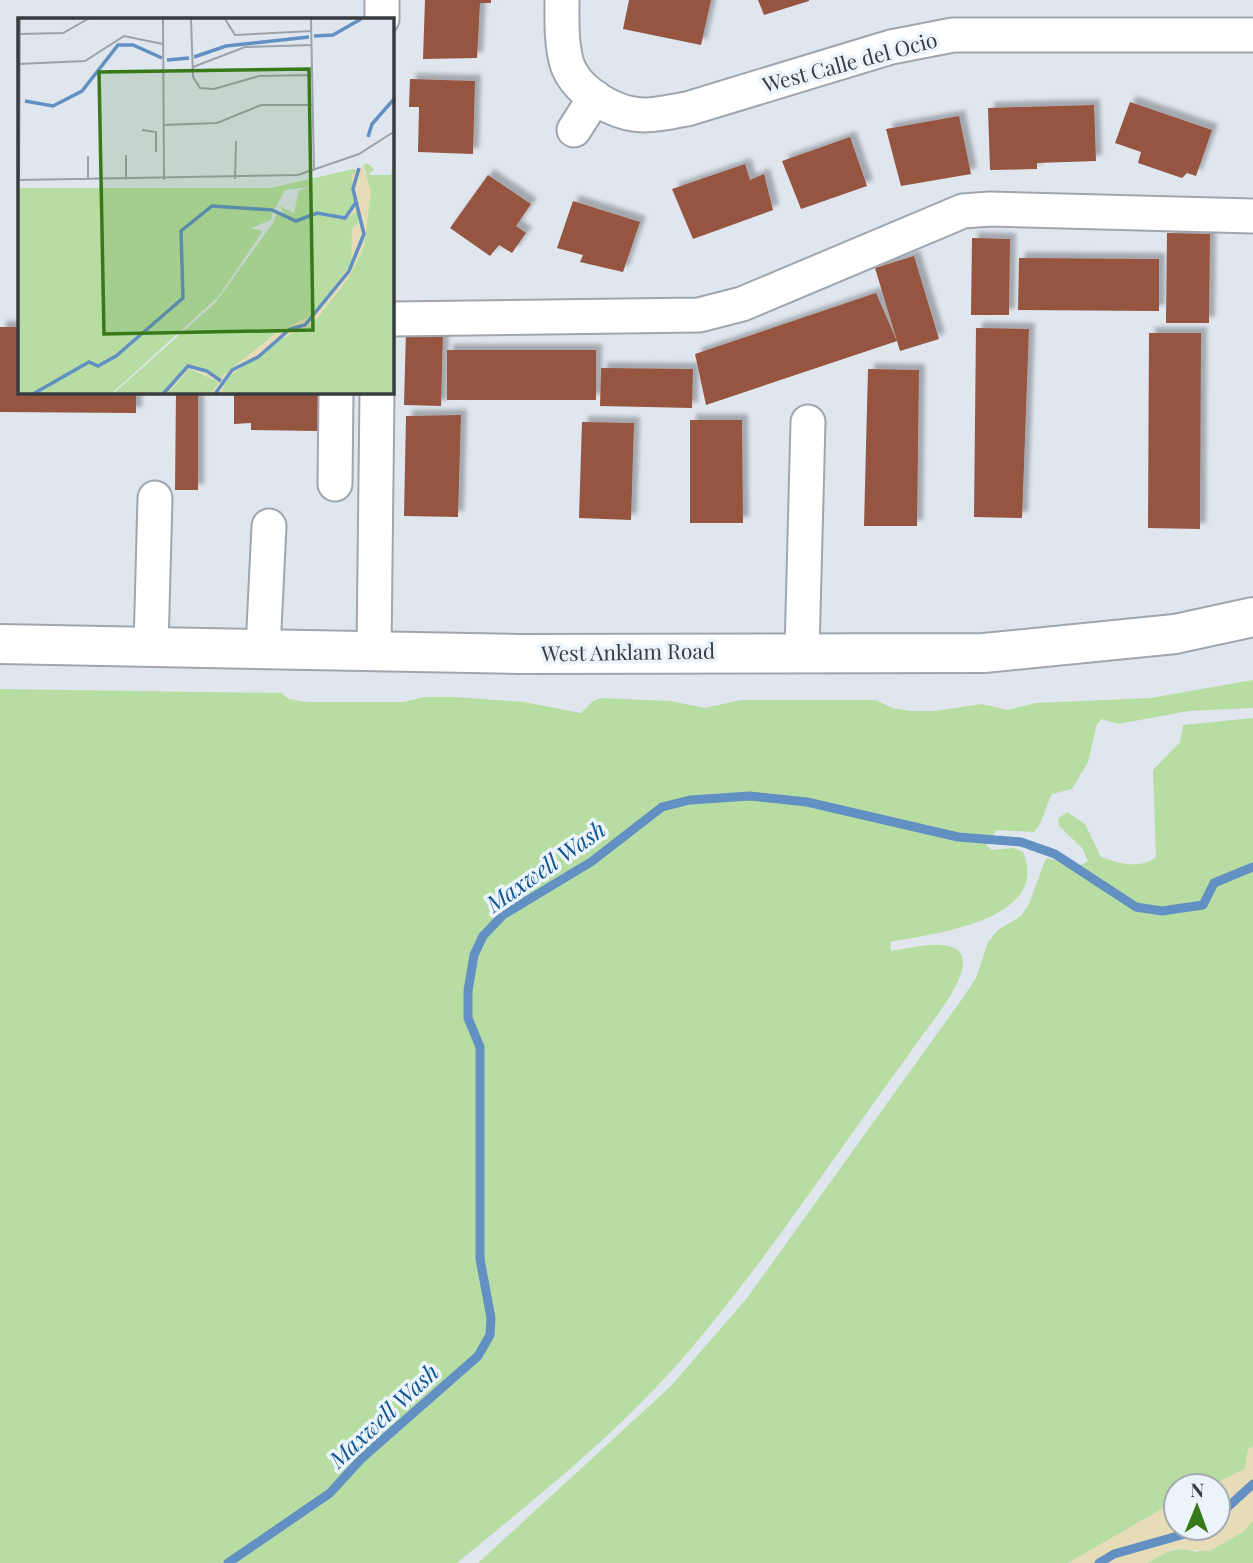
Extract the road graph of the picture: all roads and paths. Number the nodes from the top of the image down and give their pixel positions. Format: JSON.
{"nodes":[{"id":1,"x":382,"y":0,"type":"edge"},
{"id":2,"x":562,"y":0,"type":"edge"},
{"id":3,"x":382,"y":18,"type":"edge"},
{"id":4,"x":1253,"y":35,"type":"edge"},
{"id":5,"x":589,"y":93,"type":"junction"},
{"id":6,"x":574,"y":130,"type":"dead end"},
{"id":7,"x":1253,"y":216,"type":"edge"},
{"id":8,"x":394,"y":319,"type":"edge"},
{"id":9,"x":336,"y":394,"type":"edge"},
{"id":10,"x":377,"y":394,"type":"edge"},
{"id":11,"x":808,"y":422,"type":"dead end"},
{"id":12,"x":335,"y":484,"type":"dead end"},
{"id":13,"x":155,"y":498,"type":"dead end"},
{"id":14,"x":269,"y":526,"type":"dead end"},
{"id":15,"x":1253,"y":617,"type":"edge"},
{"id":16,"x":0,"y":644,"type":"edge"},
{"id":17,"x":151,"y":647,"type":"junction"},
{"id":18,"x":263,"y":649,"type":"junction"},
{"id":19,"x":374,"y":651,"type":"junction"},
{"id":20,"x":802,"y":651,"type":"junction"}],
"edges":[{"from":1,"to":3,"type":"street"},
{"from":2,"to":5,"type":"street"},
{"from":4,"to":5,"type":"street","name":"West Calle del Ocio"},
{"from":5,"to":6,"type":"street"},
{"from":7,"to":8,"type":"street"},
{"from":9,"to":12,"type":"street"},
{"from":10,"to":19,"type":"street"},
{"from":11,"to":20,"type":"street"},
{"from":13,"to":17,"type":"street"},
{"from":14,"to":18,"type":"street"},
{"from":15,"to":20,"type":"main road","name":"West Anklam Road"},
{"from":16,"to":17,"type":"main road","name":"West Anklam Road"},
{"from":17,"to":18,"type":"main road","name":"West Anklam Road"},
{"from":18,"to":19,"type":"main road","name":"West Anklam Road"},
{"from":19,"to":20,"type":"main road","name":"West Anklam Road"}]}
